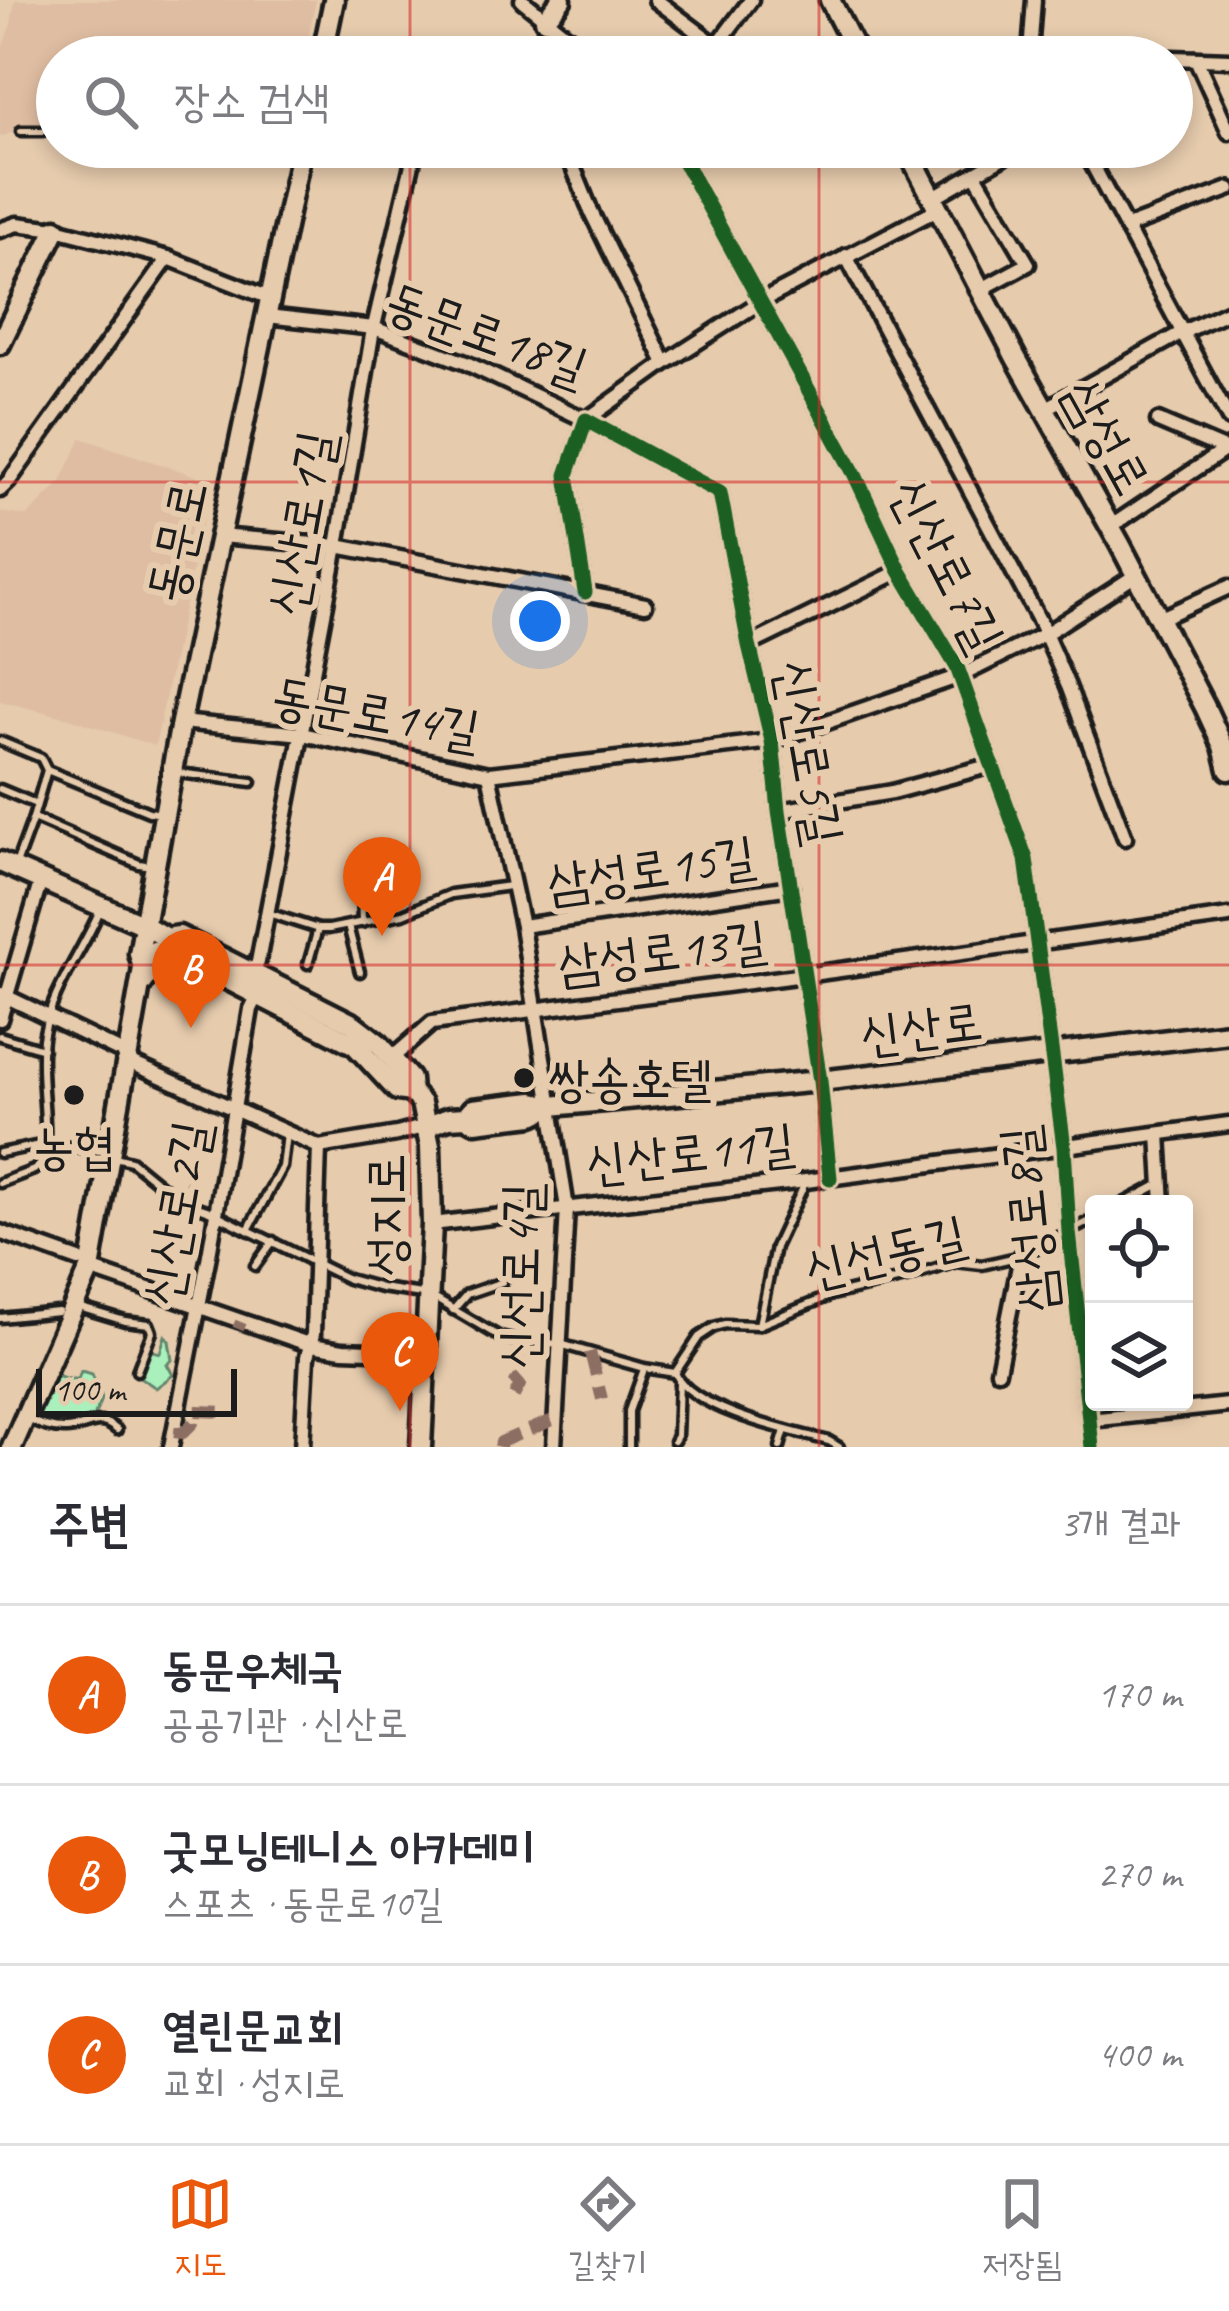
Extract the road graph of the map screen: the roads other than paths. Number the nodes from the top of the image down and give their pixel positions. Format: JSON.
{"nodes":[{"id":1,"x":334,"y":0,"type":"edge"},
{"id":2,"x":522,"y":0,"type":"edge"},
{"id":3,"x":561,"y":0,"type":"edge"},
{"id":4,"x":656,"y":0,"type":"edge"},
{"id":5,"x":751,"y":0,"type":"edge"},
{"id":6,"x":830,"y":0,"type":"edge"},
{"id":7,"x":1034,"y":0,"type":"edge"},
{"id":8,"x":545,"y":20,"type":"junction"},
{"id":9,"x":326,"y":36,"type":"edge"},
{"id":10,"x":566,"y":36,"type":"edge"},
{"id":11,"x":696,"y":36,"type":"edge"},
{"id":12,"x":724,"y":36,"type":"edge"},
{"id":13,"x":848,"y":36,"type":"edge"},
{"id":14,"x":1031,"y":36,"type":"edge"},
{"id":15,"x":1193,"y":59,"type":"edge"},
{"id":16,"x":1196,"y":59,"type":"junction"},
{"id":17,"x":1229,"y":60,"type":"edge"},
{"id":18,"x":21,"y":131,"type":"dead end"},
{"id":19,"x":36,"y":131,"type":"edge"},
{"id":20,"x":1229,"y":132,"type":"edge"},
{"id":21,"x":298,"y":168,"type":"edge"},
{"id":22,"x":411,"y":168,"type":"edge"},
{"id":23,"x":574,"y":168,"type":"edge"},
{"id":24,"x":688,"y":168,"type":"edge"},
{"id":25,"x":917,"y":168,"type":"edge"},
{"id":26,"x":985,"y":168,"type":"edge"},
{"id":27,"x":1095,"y":168,"type":"edge"},
{"id":28,"x":975,"y":174,"type":"junction"},
{"id":29,"x":1229,"y":189,"type":"edge"},
{"id":30,"x":935,"y":203,"type":"junction"},
{"id":31,"x":1126,"y":227,"type":"junction"},
{"id":32,"x":56,"y":229,"type":"junction"},
{"id":33,"x":0,"y":230,"type":"edge"},
{"id":34,"x":846,"y":256,"type":"junction"},
{"id":35,"x":168,"y":258,"type":"junction"},
{"id":36,"x":980,"y":290,"type":"junction"},
{"id":37,"x":762,"y":302,"type":"junction"},
{"id":38,"x":268,"y":307,"type":"junction"},
{"id":39,"x":1229,"y":311,"type":"edge"},
{"id":40,"x":7,"y":313,"type":"edge"},
{"id":41,"x":374,"y":328,"type":"junction"},
{"id":42,"x":1183,"y":332,"type":"junction"},
{"id":43,"x":0,"y":344,"type":"edge"},
{"id":44,"x":665,"y":363,"type":"junction"},
{"id":45,"x":1045,"y":409,"type":"junction"},
{"id":46,"x":1229,"y":419,"type":"edge"},
{"id":47,"x":586,"y":420,"type":"junction"},
{"id":48,"x":1158,"y":421,"type":"dead end"},
{"id":49,"x":1227,"y":448,"type":"edge"},
{"id":50,"x":0,"y":490,"type":"edge"},
{"id":51,"x":1110,"y":527,"type":"junction"},
{"id":52,"x":220,"y":536,"type":"junction"},
{"id":53,"x":337,"y":546,"type":"junction"},
{"id":54,"x":900,"y":571,"type":"junction"},
{"id":55,"x":1136,"y":575,"type":"junction"},
{"id":56,"x":1229,"y":587,"type":"edge"},
{"id":57,"x":585,"y":592,"type":"junction"},
{"id":58,"x":644,"y":605,"type":"dead end"},
{"id":59,"x":1159,"y":619,"type":"junction"},
{"id":60,"x":1045,"y":634,"type":"junction"},
{"id":61,"x":749,"y":645,"type":"junction"},
{"id":62,"x":960,"y":676,"type":"junction"},
{"id":63,"x":181,"y":722,"type":"junction"},
{"id":64,"x":302,"y":734,"type":"junction"},
{"id":65,"x":0,"y":741,"type":"edge"},
{"id":66,"x":772,"y":741,"type":"junction"},
{"id":67,"x":992,"y":765,"type":"junction"},
{"id":68,"x":47,"y":770,"type":"junction"},
{"id":69,"x":1229,"y":770,"type":"edge"},
{"id":70,"x":172,"y":772,"type":"junction"},
{"id":71,"x":490,"y":774,"type":"junction"},
{"id":72,"x":252,"y":782,"type":"dead end"},
{"id":73,"x":0,"y":790,"type":"edge"},
{"id":74,"x":37,"y":805,"type":"junction"},
{"id":75,"x":779,"y":811,"type":"junction"},
{"id":76,"x":164,"y":814,"type":"junction"},
{"id":77,"x":33,"y":818,"type":"junction"},
{"id":78,"x":1125,"y":838,"type":"dead end"},
{"id":79,"x":7,"y":865,"type":"edge"},
{"id":80,"x":154,"y":866,"type":"junction"},
{"id":81,"x":40,"y":880,"type":"junction"},
{"id":82,"x":513,"y":885,"type":"junction"},
{"id":83,"x":362,"y":887,"type":"dead end"},
{"id":84,"x":790,"y":887,"type":"junction"},
{"id":85,"x":101,"y":906,"type":"junction"},
{"id":86,"x":267,"y":913,"type":"junction"},
{"id":87,"x":1229,"y":916,"type":"edge"},
{"id":88,"x":362,"y":923,"type":"junction"},
{"id":89,"x":144,"y":925,"type":"junction"},
{"id":90,"x":348,"y":926,"type":"junction"},
{"id":91,"x":522,"y":926,"type":"junction"},
{"id":92,"x":318,"y":929,"type":"junction"},
{"id":93,"x":166,"y":938,"type":"junction"},
{"id":94,"x":1037,"y":943,"type":"junction"},
{"id":95,"x":145,"y":958,"type":"junction"},
{"id":96,"x":308,"y":964,"type":"dead end"},
{"id":97,"x":201,"y":966,"type":"junction"},
{"id":98,"x":360,"y":972,"type":"dead end"},
{"id":99,"x":253,"y":973,"type":"junction"},
{"id":100,"x":804,"y":975,"type":"junction"},
{"id":101,"x":140,"y":988,"type":"junction"},
{"id":102,"x":259,"y":994,"type":"junction"},
{"id":103,"x":3,"y":995,"type":"edge"},
{"id":104,"x":535,"y":1009,"type":"junction"},
{"id":105,"x":50,"y":1017,"type":"junction"},
{"id":106,"x":0,"y":1018,"type":"edge"},
{"id":107,"x":1229,"y":1033,"type":"edge"},
{"id":108,"x":0,"y":1036,"type":"edge"},
{"id":109,"x":43,"y":1049,"type":"junction"},
{"id":110,"x":1050,"y":1054,"type":"junction"},
{"id":111,"x":122,"y":1055,"type":"junction"},
{"id":112,"x":392,"y":1058,"type":"junction"},
{"id":113,"x":820,"y":1081,"type":"junction"},
{"id":114,"x":411,"y":1092,"type":"junction"},
{"id":115,"x":550,"y":1106,"type":"junction"},
{"id":116,"x":233,"y":1108,"type":"junction"},
{"id":117,"x":1229,"y":1124,"type":"edge"},
{"id":118,"x":426,"y":1126,"type":"junction"},
{"id":119,"x":286,"y":1133,"type":"junction"},
{"id":120,"x":1159,"y":1134,"type":"junction"},
{"id":121,"x":45,"y":1144,"type":"junction"},
{"id":122,"x":319,"y":1147,"type":"junction"},
{"id":123,"x":1064,"y":1147,"type":"junction"},
{"id":124,"x":0,"y":1153,"type":"edge"},
{"id":125,"x":105,"y":1154,"type":"junction"},
{"id":126,"x":830,"y":1178,"type":"junction"},
{"id":127,"x":806,"y":1181,"type":"junction"},
{"id":128,"x":1161,"y":1183,"type":"junction"},
{"id":129,"x":0,"y":1184,"type":"edge"},
{"id":130,"x":1139,"y":1195,"type":"edge"},
{"id":131,"x":1162,"y":1195,"type":"edge"},
{"id":132,"x":566,"y":1208,"type":"junction"},
{"id":133,"x":215,"y":1214,"type":"junction"},
{"id":134,"x":432,"y":1224,"type":"junction"},
{"id":135,"x":1085,"y":1224,"type":"edge"},
{"id":136,"x":248,"y":1230,"type":"junction"},
{"id":137,"x":0,"y":1232,"type":"edge"},
{"id":138,"x":1069,"y":1232,"type":"junction"},
{"id":139,"x":273,"y":1241,"type":"junction"},
{"id":140,"x":1021,"y":1256,"type":"junction"},
{"id":141,"x":84,"y":1264,"type":"junction"},
{"id":142,"x":315,"y":1264,"type":"junction"},
{"id":143,"x":255,"y":1266,"type":"dead end"},
{"id":144,"x":502,"y":1282,"type":"dead end"},
{"id":145,"x":428,"y":1294,"type":"junction"},
{"id":146,"x":199,"y":1305,"type":"junction"},
{"id":147,"x":67,"y":1309,"type":"junction"},
{"id":148,"x":453,"y":1310,"type":"junction"},
{"id":149,"x":0,"y":1318,"type":"edge"},
{"id":150,"x":759,"y":1325,"type":"junction"},
{"id":151,"x":560,"y":1344,"type":"junction"},
{"id":152,"x":311,"y":1345,"type":"junction"},
{"id":153,"x":425,"y":1353,"type":"junction"},
{"id":154,"x":644,"y":1368,"type":"junction"},
{"id":155,"x":136,"y":1371,"type":"dead end"},
{"id":156,"x":998,"y":1371,"type":"dead end"},
{"id":157,"x":675,"y":1373,"type":"junction"},
{"id":158,"x":679,"y":1382,"type":"junction"},
{"id":159,"x":1229,"y":1405,"type":"edge"},
{"id":160,"x":1193,"y":1406,"type":"edge"},
{"id":161,"x":1149,"y":1411,"type":"edge"},
{"id":162,"x":25,"y":1418,"type":"junction"},
{"id":163,"x":1090,"y":1420,"type":"junction"},
{"id":164,"x":117,"y":1430,"type":"dead end"},
{"id":165,"x":785,"y":1430,"type":"junction"},
{"id":166,"x":674,"y":1441,"type":"dead end"},
{"id":167,"x":0,"y":1444,"type":"edge"},
{"id":168,"x":12,"y":1447,"type":"edge"},
{"id":169,"x":171,"y":1447,"type":"edge"},
{"id":170,"x":302,"y":1447,"type":"edge"},
{"id":171,"x":421,"y":1447,"type":"edge"},
{"id":172,"x":554,"y":1447,"type":"edge"},
{"id":173,"x":629,"y":1447,"type":"edge"},
{"id":174,"x":780,"y":1447,"type":"edge"},
{"id":175,"x":838,"y":1447,"type":"edge"},
{"id":176,"x":1092,"y":1447,"type":"edge"}],
"edges":[{"from":1,"to":9,"type":"main road"},
{"from":2,"to":8,"type":"street"},
{"from":3,"to":8,"type":"main road"},
{"from":4,"to":11,"type":"street"},
{"from":5,"to":12,"type":"street"},
{"from":6,"to":13,"type":"main road"},
{"from":7,"to":14,"type":"street"},
{"from":8,"to":10,"type":"street"},
{"from":15,"to":16,"type":"street"},
{"from":16,"to":17,"type":"street"},
{"from":16,"to":20,"type":"street"},
{"from":18,"to":19,"type":"lane"},
{"from":21,"to":38,"type":"main road","name":"동문로"},
{"from":22,"to":41,"type":"street","name":"신산로1길"},
{"from":23,"to":44,"type":"street","name":"동문로18길"},
{"from":24,"to":37,"type":"street","name":"신산로7길"},
{"from":25,"to":30,"type":"main road","name":"삼성로"},
{"from":26,"to":28,"type":"street","name":"동문로18길"},
{"from":27,"to":31,"type":"street"},
{"from":28,"to":30,"type":"street","name":"동문로18길"},
{"from":28,"to":36,"type":"street"},
{"from":29,"to":31,"type":"street"},
{"from":30,"to":34,"type":"street","name":"동문로18길"},
{"from":30,"to":36,"type":"main road","name":"삼성로"},
{"from":31,"to":42,"type":"street"},
{"from":32,"to":33,"type":"street","name":"동문로18길"},
{"from":32,"to":35,"type":"street","name":"동문로18길"},
{"from":32,"to":40,"type":"main road"},
{"from":34,"to":37,"type":"street","name":"동문로18길"},
{"from":34,"to":60,"type":"street"},
{"from":35,"to":38,"type":"street","name":"동문로18길"},
{"from":35,"to":50,"type":"street"},
{"from":36,"to":45,"type":"main road","name":"삼성로"},
{"from":37,"to":44,"type":"street","name":"동문로18길"},
{"from":37,"to":54,"type":"street","name":"신산로7길"},
{"from":38,"to":41,"type":"street","name":"동문로18길"},
{"from":38,"to":52,"type":"main road","name":"동문로"},
{"from":39,"to":42,"type":"street"},
{"from":40,"to":43,"type":"main road"},
{"from":41,"to":47,"type":"street","name":"동문로18길"},
{"from":41,"to":53,"type":"street","name":"신산로1길"},
{"from":42,"to":45,"type":"street"},
{"from":42,"to":46,"type":"street"},
{"from":44,"to":47,"type":"street","name":"동문로18길"},
{"from":45,"to":51,"type":"main road","name":"삼성로"},
{"from":47,"to":57,"type":"street"},
{"from":47,"to":61,"type":"street","name":"신산로5길"},
{"from":48,"to":49,"type":"street"},
{"from":49,"to":51,"type":"street"},
{"from":51,"to":55,"type":"main road","name":"삼성로"},
{"from":52,"to":53,"type":"street"},
{"from":52,"to":63,"type":"main road","name":"동문로"},
{"from":53,"to":57,"type":"street"},
{"from":53,"to":64,"type":"street","name":"신산로1길"},
{"from":54,"to":61,"type":"street"},
{"from":54,"to":62,"type":"street","name":"신산로7길"},
{"from":55,"to":59,"type":"main road","name":"삼성로"},
{"from":55,"to":60,"type":"street","name":"동문로14길"},
{"from":56,"to":59,"type":"street"},
{"from":57,"to":58,"type":"street"},
{"from":59,"to":69,"type":"main road","name":"삼성로"},
{"from":60,"to":62,"type":"street","name":"동문로14길"},
{"from":60,"to":78,"type":"street"},
{"from":61,"to":66,"type":"street","name":"신산로5길"},
{"from":62,"to":66,"type":"street","name":"동문로14길"},
{"from":62,"to":67,"type":"street","name":"신산로7길"},
{"from":63,"to":64,"type":"street","name":"동문로14길"},
{"from":63,"to":70,"type":"main road","name":"동문로"},
{"from":64,"to":71,"type":"street","name":"동문로14길"},
{"from":64,"to":86,"type":"street","name":"신산로1길"},
{"from":65,"to":68,"type":"lane"},
{"from":66,"to":71,"type":"street","name":"동문로14길"},
{"from":66,"to":75,"type":"street","name":"신산로5길"},
{"from":67,"to":75,"type":"street"},
{"from":67,"to":94,"type":"street","name":"신산로7길"},
{"from":68,"to":74,"type":"lane"},
{"from":68,"to":76,"type":"lane"},
{"from":70,"to":72,"type":"lane"},
{"from":70,"to":76,"type":"main road","name":"동문로"},
{"from":71,"to":82,"type":"street","name":"신선로4길"},
{"from":73,"to":74,"type":"lane"},
{"from":74,"to":77,"type":"lane"},
{"from":75,"to":84,"type":"street","name":"신산로5길"},
{"from":76,"to":80,"type":"main road","name":"동문로"},
{"from":77,"to":79,"type":"lane"},
{"from":77,"to":80,"type":"lane"},
{"from":79,"to":81,"type":"main road"},
{"from":80,"to":89,"type":"main road","name":"동문로"},
{"from":81,"to":85,"type":"main road"},
{"from":81,"to":103,"type":"street"},
{"from":82,"to":88,"type":"lane"},
{"from":82,"to":91,"type":"street","name":"신선로4길"},
{"from":83,"to":88,"type":"lane"},
{"from":84,"to":91,"type":"street","name":"삼성로15길"},
{"from":84,"to":100,"type":"street","name":"신산로5길"},
{"from":85,"to":89,"type":"main road"},
{"from":85,"to":105,"type":"lane"},
{"from":86,"to":92,"type":"lane"},
{"from":86,"to":99,"type":"street","name":"신산로1길"},
{"from":87,"to":94,"type":"street","name":"삼성로13길"},
{"from":88,"to":90,"type":"lane"},
{"from":89,"to":93,"type":"main road"},
{"from":89,"to":95,"type":"main road","name":"동문로"},
{"from":90,"to":92,"type":"lane"},
{"from":90,"to":98,"type":"lane"},
{"from":91,"to":104,"type":"street","name":"신선로4길"},
{"from":92,"to":96,"type":"lane"},
{"from":93,"to":97,"type":"main road"},
{"from":93,"to":99,"type":"main road"},
{"from":94,"to":100,"type":"street","name":"삼성로13길"},
{"from":94,"to":110,"type":"street","name":"신산로7길"},
{"from":95,"to":101,"type":"main road","name":"동문로"},
{"from":95,"to":111,"type":"main road","name":"동문로"},
{"from":97,"to":101,"type":"main road"},
{"from":97,"to":102,"type":"main road"},
{"from":99,"to":112,"type":"main road"},
{"from":100,"to":104,"type":"street","name":"삼성로13길"},
{"from":100,"to":113,"type":"street","name":"신산로5길"},
{"from":101,"to":111,"type":"main road","name":"동문로"},
{"from":102,"to":114,"type":"main road"},
{"from":102,"to":116,"type":"street","name":"신산로2길"},
{"from":103,"to":105,"type":"street"},
{"from":103,"to":106,"type":"street"},
{"from":104,"to":112,"type":"street","name":"삼성로13길"},
{"from":104,"to":115,"type":"street","name":"신선로4길"},
{"from":105,"to":109,"type":"lane"},
{"from":105,"to":111,"type":"street"},
{"from":107,"to":110,"type":"main road","name":"신산로"},
{"from":108,"to":109,"type":"lane"},
{"from":109,"to":121,"type":"lane"},
{"from":110,"to":113,"type":"main road","name":"신산로"},
{"from":110,"to":123,"type":"street","name":"삼성로8길"},
{"from":111,"to":116,"type":"street"},
{"from":111,"to":125,"type":"main road","name":"동문로"},
{"from":112,"to":114,"type":"main road"},
{"from":113,"to":115,"type":"main road","name":"신산로"},
{"from":113,"to":126,"type":"street","name":"신산로5길"},
{"from":114,"to":118,"type":"main road"},
{"from":115,"to":118,"type":"main road","name":"신산로"},
{"from":115,"to":132,"type":"street","name":"신선로4길"},
{"from":116,"to":119,"type":"street"},
{"from":116,"to":133,"type":"street","name":"신산로2길"},
{"from":117,"to":120,"type":"street","name":"신산로11길"},
{"from":118,"to":122,"type":"street"},
{"from":118,"to":134,"type":"main road","name":"성지로"},
{"from":119,"to":122,"type":"street"},
{"from":119,"to":136,"type":"lane"},
{"from":120,"to":123,"type":"street","name":"신산로11길"},
{"from":120,"to":128,"type":"street"},
{"from":121,"to":124,"type":"lane"},
{"from":121,"to":125,"type":"lane"},
{"from":121,"to":129,"type":"lane"},
{"from":122,"to":142,"type":"street"},
{"from":123,"to":126,"type":"street","name":"신산로11길"},
{"from":123,"to":138,"type":"street","name":"삼성로8길"},
{"from":125,"to":133,"type":"lane"},
{"from":125,"to":141,"type":"main road","name":"동문로"},
{"from":126,"to":127,"type":"street","name":"신산로11길"},
{"from":127,"to":132,"type":"street","name":"신산로11길"},
{"from":127,"to":150,"type":"lane","name":"신선동길"},
{"from":128,"to":130,"type":"lane"},
{"from":128,"to":131,"type":"street"},
{"from":132,"to":134,"type":"street","name":"신산로11길"},
{"from":132,"to":151,"type":"street","name":"신선로4길"},
{"from":133,"to":136,"type":"lane"},
{"from":133,"to":146,"type":"street","name":"신산로2길"},
{"from":134,"to":145,"type":"main road","name":"성지로"},
{"from":135,"to":138,"type":"lane","name":"신선동길"},
{"from":136,"to":139,"type":"lane"},
{"from":137,"to":141,"type":"street"},
{"from":138,"to":140,"type":"lane","name":"신선동길"},
{"from":138,"to":163,"type":"street","name":"삼성로8길"},
{"from":139,"to":142,"type":"lane"},
{"from":139,"to":143,"type":"lane"},
{"from":140,"to":150,"type":"lane","name":"신선동길"},
{"from":140,"to":156,"type":"street"},
{"from":141,"to":146,"type":"street"},
{"from":141,"to":147,"type":"main road","name":"동문로"},
{"from":142,"to":145,"type":"lane"},
{"from":142,"to":152,"type":"street"},
{"from":144,"to":148,"type":"lane"},
{"from":145,"to":148,"type":"lane"},
{"from":145,"to":153,"type":"main road","name":"성지로"},
{"from":146,"to":152,"type":"street"},
{"from":146,"to":169,"type":"street","name":"신산로2길"},
{"from":147,"to":149,"type":"lane"},
{"from":147,"to":155,"type":"lane"},
{"from":147,"to":162,"type":"main road","name":"동문로"},
{"from":147,"to":167,"type":"main road","name":"동문로"},
{"from":148,"to":151,"type":"lane"},
{"from":150,"to":157,"type":"lane","name":"신선동길"},
{"from":151,"to":154,"type":"lane"},
{"from":151,"to":172,"type":"street","name":"신선로4길"},
{"from":152,"to":153,"type":"street"},
{"from":152,"to":170,"type":"street"},
{"from":153,"to":171,"type":"main road","name":"성지로"},
{"from":154,"to":157,"type":"lane"},
{"from":154,"to":173,"type":"lane"},
{"from":157,"to":158,"type":"lane"},
{"from":158,"to":165,"type":"lane"},
{"from":158,"to":166,"type":"lane"},
{"from":159,"to":160,"type":"street"},
{"from":161,"to":163,"type":"street"},
{"from":162,"to":164,"type":"lane"},
{"from":162,"to":168,"type":"main road","name":"동문로"},
{"from":163,"to":176,"type":"street","name":"삼성로8길"},
{"from":165,"to":174,"type":"lane"},
{"from":165,"to":175,"type":"lane"}]}
